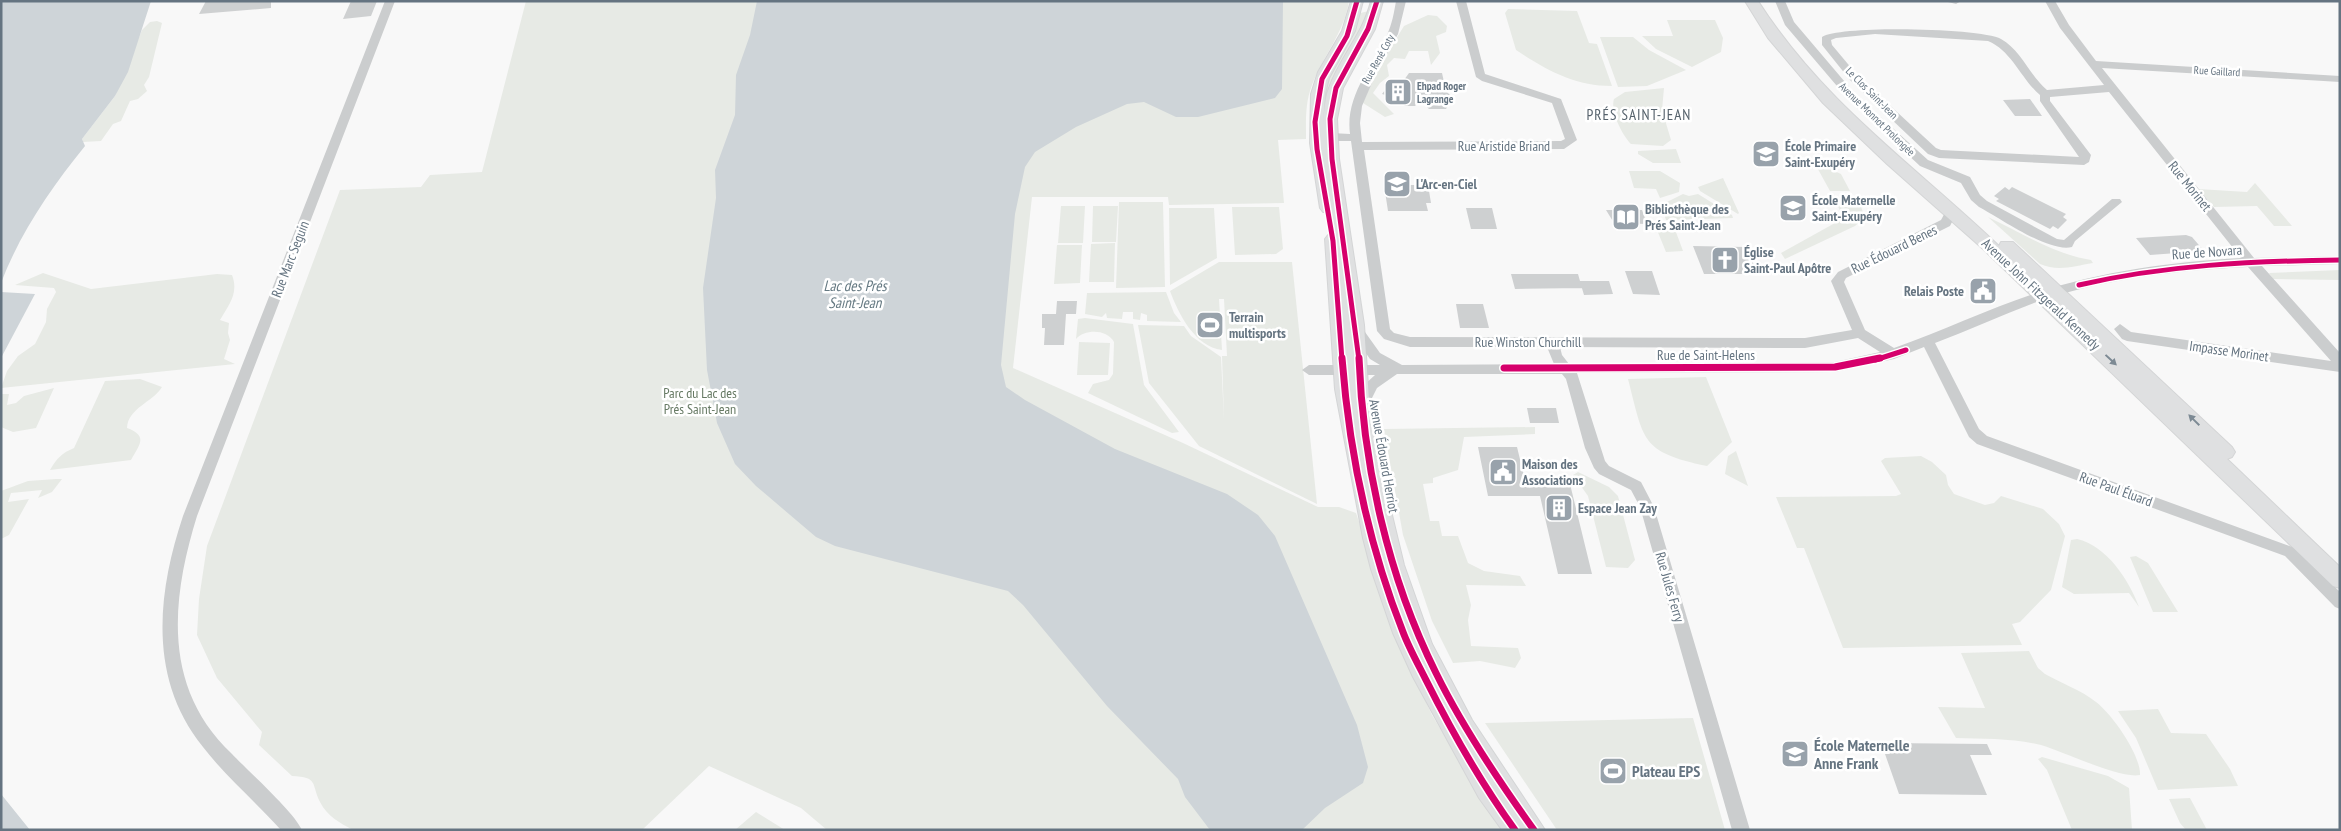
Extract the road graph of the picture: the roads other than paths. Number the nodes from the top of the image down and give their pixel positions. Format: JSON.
{"nodes":[{"id":1,"x":390,"y":1,"type":"edge"},
{"id":2,"x":1357,"y":1,"type":"edge"},
{"id":3,"x":1377,"y":1,"type":"edge"},
{"id":4,"x":1400,"y":1,"type":"edge"},
{"id":5,"x":1461,"y":1,"type":"edge"},
{"id":6,"x":1751,"y":1,"type":"edge"},
{"id":7,"x":1765,"y":1,"type":"edge"},
{"id":8,"x":1780,"y":1,"type":"edge"},
{"id":9,"x":1949,"y":1,"type":"edge"},
{"id":10,"x":1956,"y":1,"type":"edge"},
{"id":11,"x":2050,"y":1,"type":"edge"},
{"id":12,"x":2094,"y":64,"type":"junction"},
{"id":13,"x":2340,"y":78,"type":"edge"},
{"id":14,"x":2112,"y":88,"type":"junction"},
{"id":15,"x":2045,"y":94,"type":"junction"},
{"id":16,"x":1330,"y":137,"type":"junction"},
{"id":17,"x":1355,"y":142,"type":"junction"},
{"id":18,"x":2116,"y":202,"type":"dead end"},
{"id":19,"x":1951,"y":212,"type":"junction"},
{"id":20,"x":2340,"y":260,"type":"edge"},
{"id":21,"x":2252,"y":261,"type":"junction"},
{"id":22,"x":2057,"y":291,"type":"junction"},
{"id":23,"x":2040,"y":296,"type":"junction"},
{"id":24,"x":1355,"y":328,"type":"junction"},
{"id":25,"x":2120,"y":329,"type":"dead end"},
{"id":26,"x":1860,"y":333,"type":"junction"},
{"id":27,"x":1552,"y":342,"type":"junction"},
{"id":28,"x":1928,"y":342,"type":"junction"},
{"id":29,"x":1894,"y":354,"type":"junction"},
{"id":30,"x":2340,"y":362,"type":"edge"},
{"id":31,"x":2340,"y":367,"type":"edge"},
{"id":32,"x":1566,"y":368,"type":"junction"},
{"id":33,"x":1399,"y":369,"type":"junction"},
{"id":34,"x":1309,"y":370,"type":"dead end"},
{"id":35,"x":1350,"y":370,"type":"junction"},
{"id":36,"x":1360,"y":407,"type":"junction"},
{"id":37,"x":2340,"y":566,"type":"edge"},
{"id":38,"x":2340,"y":580,"type":"edge"},
{"id":39,"x":2340,"y":602,"type":"edge"},
{"id":40,"x":293,"y":830,"type":"edge"},
{"id":41,"x":1515,"y":830,"type":"edge"},
{"id":42,"x":1534,"y":830,"type":"edge"},
{"id":43,"x":1741,"y":830,"type":"edge"}],
"edges":[{"from":1,"to":40,"type":"street","name":"Rue Marc Seguin"},
{"from":2,"to":35,"type":"main road","name":"Avenue Édouard Herriot"},
{"from":3,"to":16,"type":"main road","name":"Avenue Édouard Herriot"},
{"from":4,"to":17,"type":"street","name":"Rue René Coty"},
{"from":5,"to":17,"type":"street","name":"Rue Aristide Briand"},
{"from":6,"to":19,"type":"main road","name":"Avenue John Fitzgerald Kennedy"},
{"from":7,"to":22,"type":"main road","name":"Avenue John Fitzgerald Kennedy"},
{"from":8,"to":18,"type":"street","name":"Avenue Monnot Prolongée"},
{"from":9,"to":10,"type":"street"},
{"from":11,"to":12,"type":"street","name":"Rue Morinet"},
{"from":12,"to":13,"type":"street","name":"Rue Gaillard"},
{"from":12,"to":14,"type":"street","name":"Rue Morinet"},
{"from":14,"to":15,"type":"street"},
{"from":14,"to":21,"type":"street","name":"Rue Morinet"},
{"from":15,"to":15,"type":"street","name":"Le Clos Saint-Jean"},
{"from":16,"to":17,"type":"street"},
{"from":16,"to":24,"type":"main road","name":"Avenue Édouard Herriot"},
{"from":17,"to":27,"type":"street","name":"Rue Winston Churchill"},
{"from":19,"to":23,"type":"main road","name":"Avenue John Fitzgerald Kennedy"},
{"from":19,"to":26,"type":"street","name":"Rue Édouard Benes"},
{"from":20,"to":21,"type":"street","name":"Rue de Novara"},
{"from":21,"to":22,"type":"street","name":"Rue de Novara"},
{"from":21,"to":30,"type":"street","name":"Rue Morinet"},
{"from":22,"to":23,"type":"street","name":"Rue de Novara"},
{"from":37,"to":22,"type":"main road","name":"Avenue John Fitzgerald Kennedy","one_way":true},
{"from":23,"to":28,"type":"street","name":"Rue de Saint-Helens"},
{"from":23,"to":38,"type":"main road","name":"Avenue John Fitzgerald Kennedy","one_way":true},
{"from":24,"to":33,"type":"street","name":"Avenue Édouard Herriot"},
{"from":24,"to":35,"type":"main road","name":"Avenue Édouard Herriot"},
{"from":25,"to":31,"type":"street","name":"Impasse Morinet"},
{"from":26,"to":27,"type":"street","name":"Rue Winston Churchill"},
{"from":26,"to":29,"type":"street"},
{"from":27,"to":32,"type":"street","name":"Rue Jules Ferry"},
{"from":28,"to":29,"type":"street","name":"Rue de Saint-Helens"},
{"from":28,"to":39,"type":"street","name":"Rue Paul Éluard"},
{"from":29,"to":32,"type":"street","name":"Rue de Saint-Helens"},
{"from":32,"to":33,"type":"street","name":"Rue de Saint-Helens"},
{"from":32,"to":43,"type":"street","name":"Rue Jules Ferry"},
{"from":33,"to":35,"type":"street","name":"Rue de Saint-Helens"},
{"from":33,"to":36,"type":"street","name":"Rue de Saint-Helens"},
{"from":34,"to":35,"type":"street","name":"Rue de Saint-Helens"},
{"from":35,"to":36,"type":"main road","name":"Avenue Édouard Herriot"},
{"from":35,"to":41,"type":"main road","name":"Avenue Édouard Herriot"},
{"from":36,"to":42,"type":"main road","name":"Avenue Édouard Herriot"}]}
